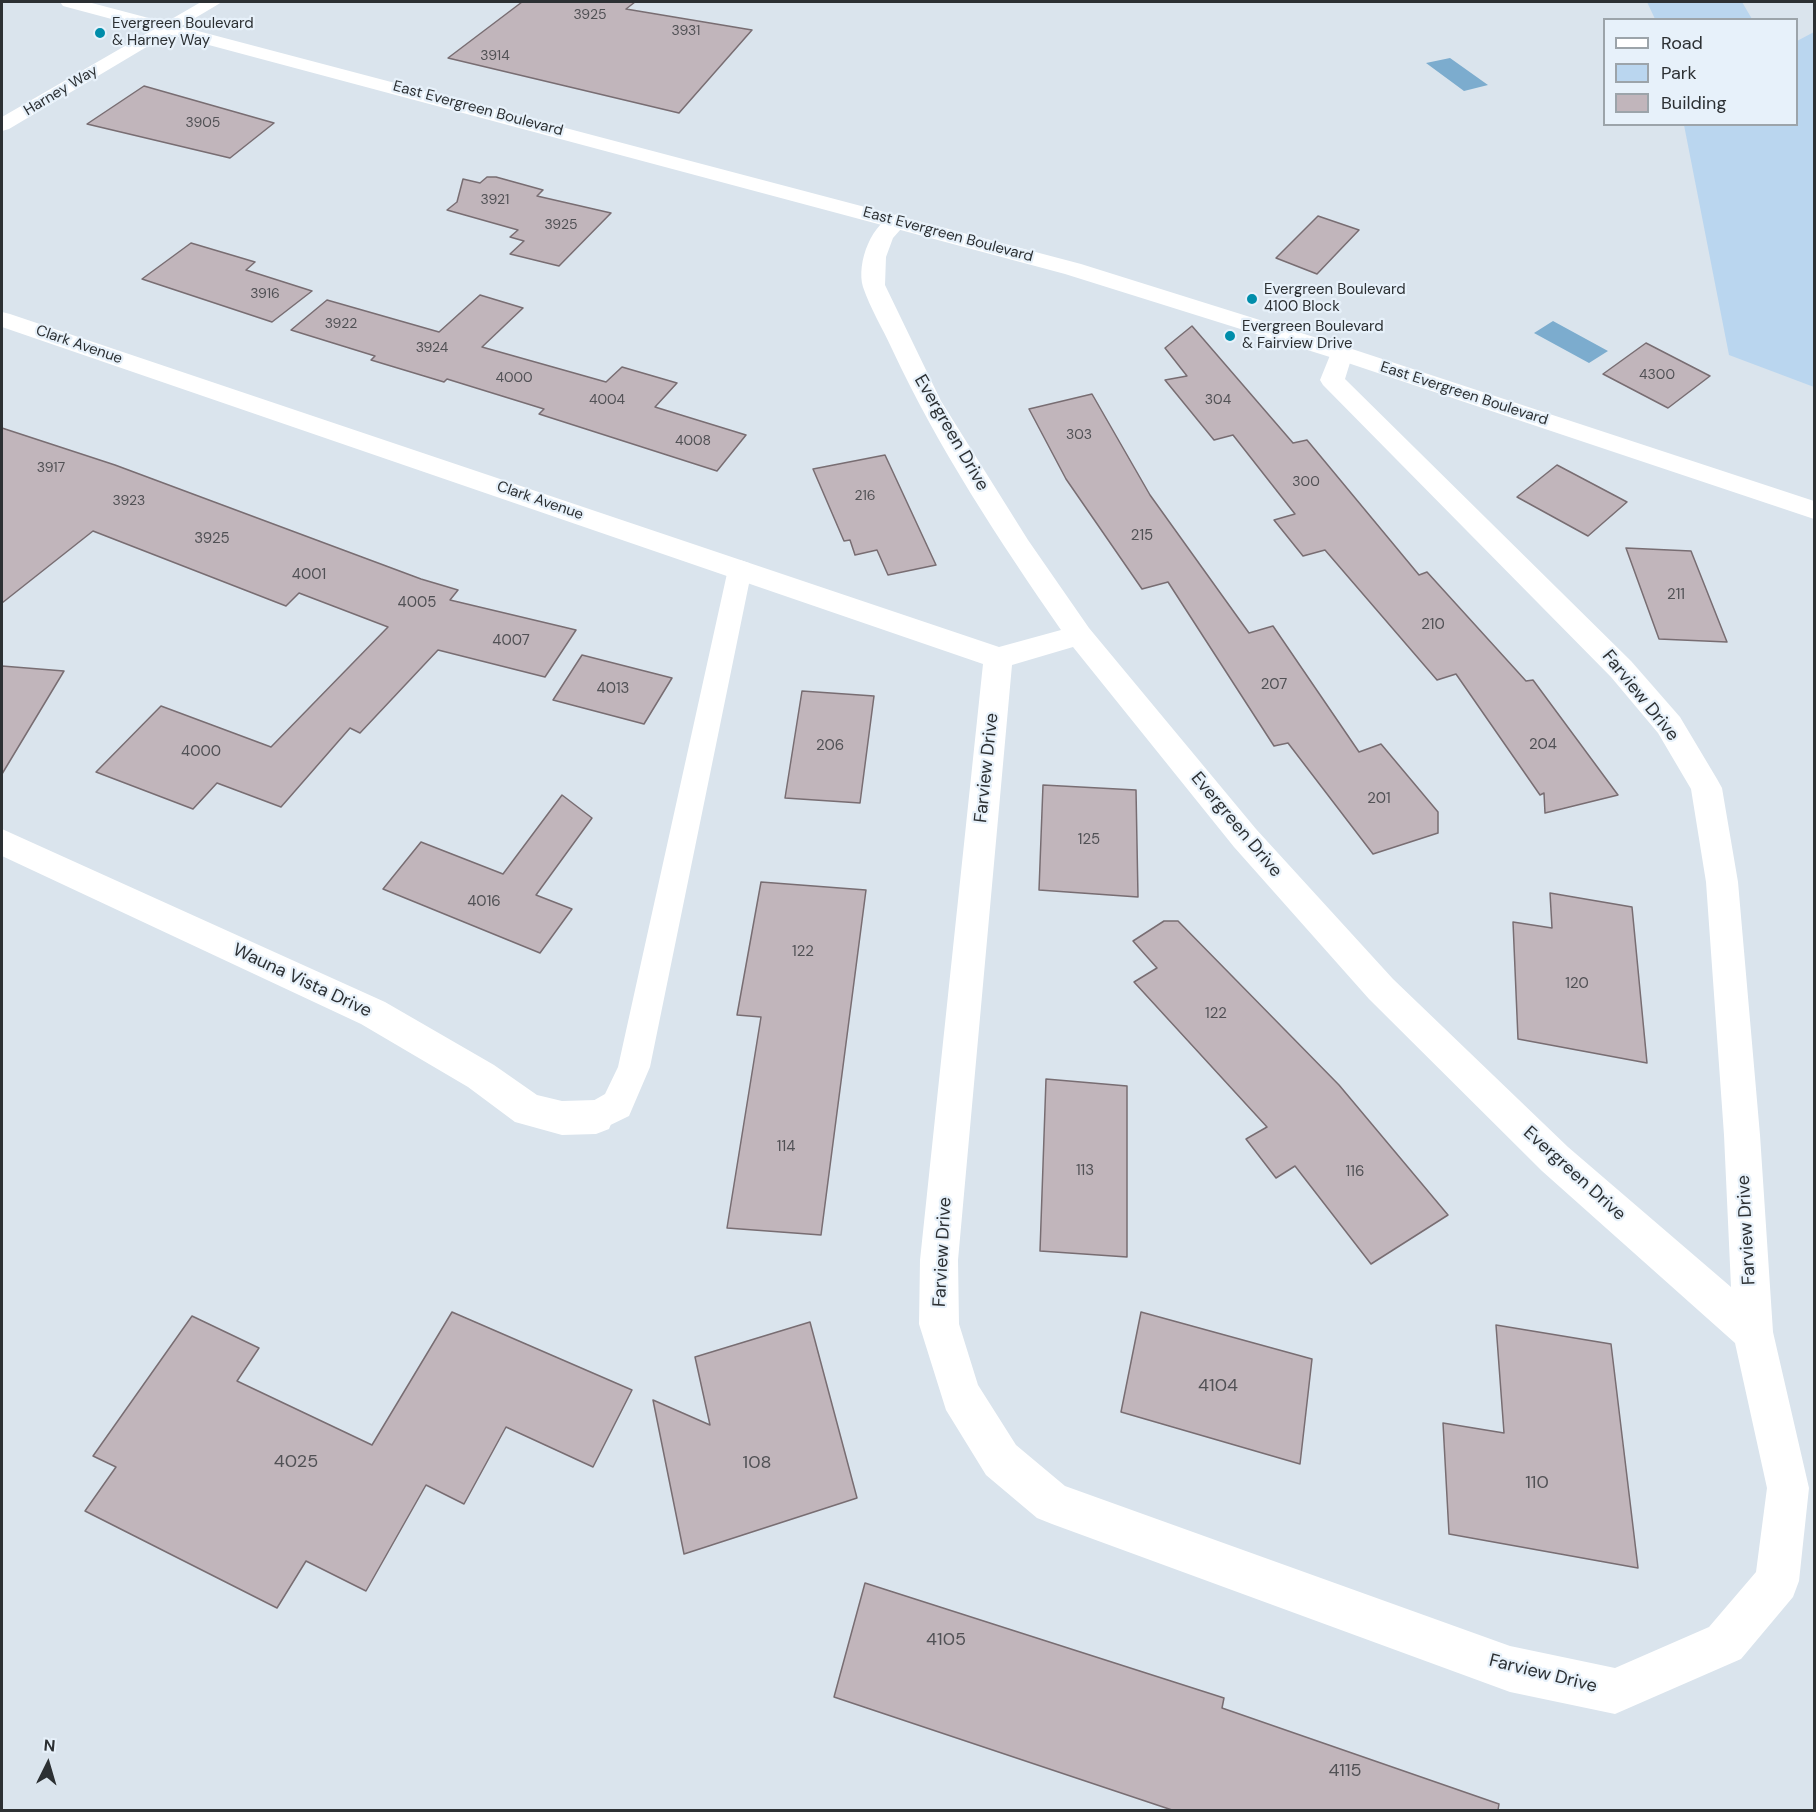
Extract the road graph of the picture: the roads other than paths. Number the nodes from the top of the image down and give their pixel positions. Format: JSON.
{"nodes":[{"id":1,"x":69,"y":2,"type":"edge"},
{"id":2,"x":213,"y":2,"type":"edge"},
{"id":3,"x":168,"y":27,"type":"junction"},
{"id":4,"x":2,"y":125,"type":"edge"},
{"id":5,"x":897,"y":221,"type":"junction"},
{"id":6,"x":2,"y":319,"type":"edge"},
{"id":7,"x":1341,"y":353,"type":"junction"},
{"id":8,"x":1815,"y":510,"type":"edge"},
{"id":9,"x":740,"y":569,"type":"junction"},
{"id":10,"x":1078,"y":635,"type":"junction"},
{"id":11,"x":998,"y":658,"type":"junction"},
{"id":12,"x":2,"y":842,"type":"edge"},
{"id":13,"x":596,"y":1117,"type":"joint"},
{"id":14,"x":1753,"y":1332,"type":"junction"}],
"edges":[{"from":1,"to":3,"type":"street","name":"East Evergreen Boulevard"},
{"from":2,"to":3,"type":"street","name":"Harney Way"},
{"from":3,"to":4,"type":"street","name":"Harney Way"},
{"from":3,"to":5,"type":"street","name":"East Evergreen Boulevard"},
{"from":5,"to":7,"type":"street","name":"East Evergreen Boulevard"},
{"from":5,"to":10,"type":"street","name":"Evergreen Drive"},
{"from":6,"to":9,"type":"street","name":"Clark Avenue"},
{"from":7,"to":8,"type":"street","name":"East Evergreen Boulevard"},
{"from":7,"to":14,"type":"street","name":"Farview Drive"},
{"from":9,"to":11,"type":"street","name":"Clark Avenue"},
{"from":9,"to":13,"type":"lane"},
{"from":10,"to":11,"type":"street"},
{"from":10,"to":14,"type":"street","name":"Evergreen Drive"},
{"from":11,"to":14,"type":"street","name":"Farview Drive"},
{"from":12,"to":13,"type":"street","name":"Wauna Vista Drive"}]}
